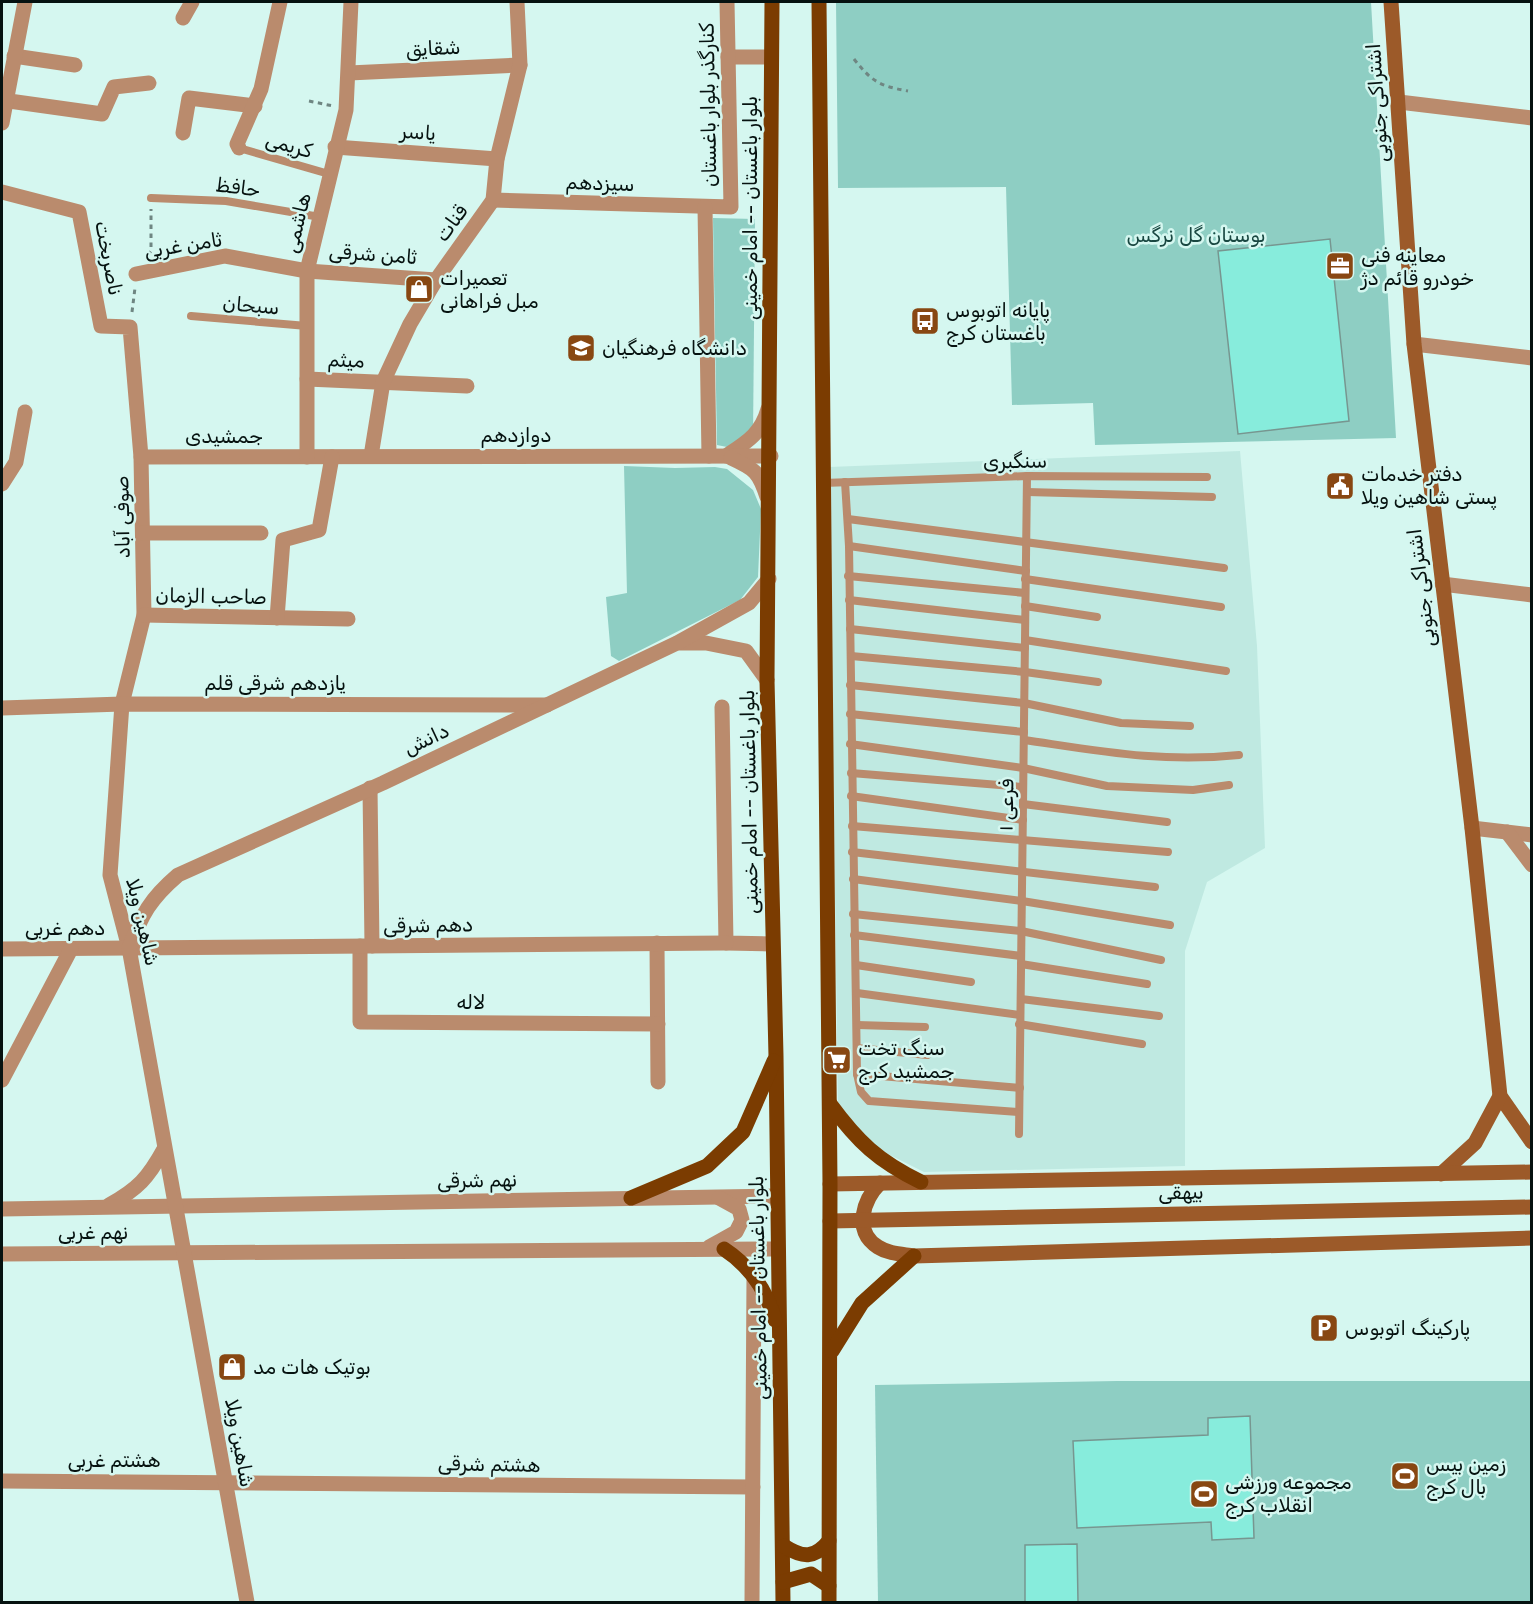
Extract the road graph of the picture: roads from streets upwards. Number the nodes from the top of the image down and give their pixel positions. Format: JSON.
{"nodes":[{"id":1,"x":25,"y":2,"type":"edge"},
{"id":2,"x":192,"y":2,"type":"edge"},
{"id":3,"x":280,"y":2,"type":"edge"},
{"id":4,"x":351,"y":2,"type":"edge"},
{"id":5,"x":518,"y":2,"type":"edge"},
{"id":6,"x":727,"y":2,"type":"edge"},
{"id":7,"x":772,"y":2,"type":"edge"},
{"id":8,"x":819,"y":2,"type":"edge"},
{"id":9,"x":1391,"y":2,"type":"edge"},
{"id":10,"x":183,"y":18,"type":"dead end"},
{"id":11,"x":14,"y":56,"type":"junction"},
{"id":12,"x":728,"y":57,"type":"junction"},
{"id":13,"x":771,"y":57,"type":"junction"},
{"id":14,"x":75,"y":65,"type":"dead end"},
{"id":15,"x":520,"y":65,"type":"junction"},
{"id":16,"x":349,"y":73,"type":"junction"},
{"id":17,"x":149,"y":83,"type":"dead end"},
{"id":18,"x":4,"y":101,"type":"edge"},
{"id":19,"x":1399,"y":102,"type":"junction"},
{"id":20,"x":255,"y":106,"type":"junction"},
{"id":21,"x":1532,"y":118,"type":"edge"},
{"id":22,"x":2,"y":123,"type":"edge"},
{"id":23,"x":183,"y":133,"type":"dead end"},
{"id":24,"x":336,"y":147,"type":"junction"},
{"id":25,"x":239,"y":148,"type":"road end"},
{"id":26,"x":497,"y":159,"type":"junction"},
{"id":27,"x":2,"y":192,"type":"edge"},
{"id":28,"x":493,"y":200,"type":"junction"},
{"id":29,"x":705,"y":207,"type":"junction"},
{"id":30,"x":731,"y":207,"type":"joint"},
{"id":31,"x":307,"y":271,"type":"junction"},
{"id":32,"x":136,"y":274,"type":"road end"},
{"id":33,"x":436,"y":280,"type":"junction"},
{"id":34,"x":130,"y":327,"type":"joint"},
{"id":35,"x":1414,"y":344,"type":"junction"},
{"id":36,"x":1532,"y":358,"type":"edge"},
{"id":37,"x":307,"y":379,"type":"junction"},
{"id":38,"x":383,"y":382,"type":"junction"},
{"id":39,"x":467,"y":386,"type":"dead end"},
{"id":40,"x":771,"y":397,"type":"junction"},
{"id":41,"x":25,"y":412,"type":"dead end"},
{"id":42,"x":371,"y":456,"type":"junction"},
{"id":43,"x":709,"y":456,"type":"junction"},
{"id":44,"x":725,"y":456,"type":"junction"},
{"id":45,"x":771,"y":456,"type":"junction"},
{"id":46,"x":141,"y":457,"type":"junction"},
{"id":47,"x":307,"y":457,"type":"junction"},
{"id":48,"x":332,"y":457,"type":"junction"},
{"id":49,"x":2,"y":484,"type":"edge"},
{"id":50,"x":770,"y":507,"type":"junction"},
{"id":51,"x":144,"y":532,"type":"junction"},
{"id":52,"x":261,"y":533,"type":"dead end"},
{"id":53,"x":769,"y":579,"type":"junction"},
{"id":54,"x":1442,"y":584,"type":"junction"},
{"id":55,"x":1532,"y":595,"type":"edge"},
{"id":56,"x":144,"y":615,"type":"junction"},
{"id":57,"x":277,"y":618,"type":"junction"},
{"id":58,"x":348,"y":619,"type":"dead end"},
{"id":59,"x":677,"y":644,"type":"junction"},
{"id":60,"x":768,"y":680,"type":"junction"},
{"id":61,"x":122,"y":704,"type":"junction"},
{"id":62,"x":548,"y":705,"type":"junction"},
{"id":63,"x":722,"y":707,"type":"dead end"},
{"id":64,"x":2,"y":708,"type":"edge"},
{"id":65,"x":370,"y":788,"type":"junction"},
{"id":66,"x":1473,"y":828,"type":"junction"},
{"id":67,"x":1507,"y":832,"type":"junction"},
{"id":68,"x":1532,"y":835,"type":"edge"},
{"id":69,"x":1532,"y":865,"type":"edge"},
{"id":70,"x":726,"y":943,"type":"junction"},
{"id":71,"x":657,"y":944,"type":"junction"},
{"id":72,"x":772,"y":944,"type":"junction"},
{"id":73,"x":366,"y":946,"type":"junction"},
{"id":74,"x":129,"y":948,"type":"junction"},
{"id":75,"x":2,"y":949,"type":"edge"},
{"id":76,"x":71,"y":949,"type":"junction"},
{"id":77,"x":658,"y":1024,"type":"junction"},
{"id":78,"x":776,"y":1056,"type":"junction"},
{"id":79,"x":2,"y":1080,"type":"edge"},
{"id":80,"x":658,"y":1082,"type":"dead end"},
{"id":81,"x":1500,"y":1096,"type":"junction"},
{"id":82,"x":830,"y":1104,"type":"junction"},
{"id":83,"x":1532,"y":1142,"type":"edge"},
{"id":84,"x":164,"y":1149,"type":"junction"},
{"id":85,"x":1532,"y":1172,"type":"edge"},
{"id":86,"x":1441,"y":1174,"type":"junction"},
{"id":87,"x":921,"y":1182,"type":"junction"},
{"id":88,"x":880,"y":1183,"type":"junction"},
{"id":89,"x":831,"y":1184,"type":"junction"},
{"id":90,"x":777,"y":1196,"type":"junction"},
{"id":91,"x":717,"y":1197,"type":"junction"},
{"id":92,"x":631,"y":1198,"type":"junction"},
{"id":93,"x":177,"y":1206,"type":"junction"},
{"id":94,"x":106,"y":1207,"type":"junction"},
{"id":95,"x":1532,"y":1207,"type":"edge"},
{"id":96,"x":2,"y":1209,"type":"edge"},
{"id":97,"x":862,"y":1219,"type":"junction"},
{"id":98,"x":830,"y":1221,"type":"junction"},
{"id":99,"x":1532,"y":1238,"type":"edge"},
{"id":100,"x":704,"y":1249,"type":"junction"},
{"id":101,"x":723,"y":1249,"type":"junction"},
{"id":102,"x":778,"y":1249,"type":"junction"},
{"id":103,"x":185,"y":1252,"type":"junction"},
{"id":104,"x":2,"y":1254,"type":"edge"},
{"id":105,"x":914,"y":1256,"type":"junction"},
{"id":106,"x":754,"y":1276,"type":"junction"},
{"id":107,"x":780,"y":1335,"type":"junction"},
{"id":108,"x":831,"y":1354,"type":"junction"},
{"id":109,"x":2,"y":1480,"type":"edge"},
{"id":110,"x":225,"y":1482,"type":"junction"},
{"id":111,"x":753,"y":1487,"type":"junction"},
{"id":112,"x":829,"y":1541,"type":"junction"},
{"id":113,"x":784,"y":1546,"type":"junction"},
{"id":114,"x":783,"y":1582,"type":"junction"},
{"id":115,"x":829,"y":1586,"type":"junction"},
{"id":116,"x":247,"y":1602,"type":"edge"},
{"id":117,"x":752,"y":1602,"type":"edge"},
{"id":118,"x":783,"y":1602,"type":"edge"},
{"id":119,"x":829,"y":1602,"type":"edge"}],
"edges":[{"from":1,"to":11,"type":"street"},
{"from":2,"to":10,"type":"street"},
{"from":3,"to":20,"type":"street"},
{"from":4,"to":16,"type":"street","name":"هاشمی"},
{"from":5,"to":15,"type":"street","name":"قنات"},
{"from":6,"to":12,"type":"street","name":"کنارگذر بلوار باغستان"},
{"from":7,"to":13,"type":"main road","name":"بلوار باغستان -- امام خمینی"},
{"from":8,"to":82,"type":"main road"},
{"from":9,"to":19,"type":"main road","name":"اشتراکی جنوبی"},
{"from":11,"to":14,"type":"street"},
{"from":11,"to":18,"type":"street"},
{"from":12,"to":13,"type":"street"},
{"from":12,"to":30,"type":"street","name":"کنارگذر بلوار باغستان"},
{"from":13,"to":40,"type":"main road","name":"بلوار باغستان -- امام خمینی"},
{"from":15,"to":16,"type":"street","name":"شقایق"},
{"from":15,"to":26,"type":"street","name":"قنات"},
{"from":16,"to":24,"type":"street","name":"هاشمی"},
{"from":17,"to":18,"type":"street"},
{"from":18,"to":22,"type":"street"},
{"from":19,"to":21,"type":"street"},
{"from":19,"to":35,"type":"main road","name":"اشتراکی جنوبی"},
{"from":20,"to":23,"type":"street"},
{"from":20,"to":25,"type":"street"},
{"from":24,"to":26,"type":"street","name":"یاسر"},
{"from":24,"to":31,"type":"street","name":"هاشمی"},
{"from":26,"to":28,"type":"street","name":"قنات"},
{"from":27,"to":34,"type":"street","name":"ناصربخت"},
{"from":28,"to":29,"type":"street","name":"سیزدهم"},
{"from":28,"to":33,"type":"street","name":"قنات"},
{"from":29,"to":30,"type":"street","name":"سیزدهم"},
{"from":29,"to":43,"type":"street"},
{"from":31,"to":32,"type":"street","name":"ثامن غربی"},
{"from":31,"to":33,"type":"street","name":"ثامن شرقی"},
{"from":31,"to":37,"type":"street","name":"هاشمی"},
{"from":33,"to":38,"type":"street","name":"قنات"},
{"from":34,"to":46,"type":"street","name":"صوفی آباد"},
{"from":35,"to":36,"type":"street"},
{"from":35,"to":54,"type":"main road","name":"اشتراکی جنوبی"},
{"from":37,"to":38,"type":"street","name":"میثم"},
{"from":37,"to":47,"type":"street","name":"هاشمی"},
{"from":38,"to":39,"type":"street","name":"میثم"},
{"from":38,"to":42,"type":"street","name":"قنات"},
{"from":40,"to":44,"type":"street"},
{"from":40,"to":45,"type":"main road","name":"بلوار باغستان -- امام خمینی"},
{"from":41,"to":49,"type":"street"},
{"from":42,"to":43,"type":"street","name":"دوازدهم"},
{"from":42,"to":48,"type":"street","name":"دوازدهم"},
{"from":43,"to":44,"type":"street","name":"دوازدهم"},
{"from":44,"to":45,"type":"street","name":"دوازدهم"},
{"from":44,"to":50,"type":"street"},
{"from":45,"to":50,"type":"main road","name":"بلوار باغستان -- امام خمینی"},
{"from":46,"to":47,"type":"street","name":"جمشیدی"},
{"from":46,"to":51,"type":"street","name":"صوفی آباد"},
{"from":47,"to":48,"type":"street","name":"دوازدهم"},
{"from":48,"to":57,"type":"street","name":"صاحب الزمان"},
{"from":50,"to":53,"type":"main road","name":"بلوار باغستان -- امام خمینی"},
{"from":51,"to":52,"type":"street"},
{"from":51,"to":56,"type":"street","name":"صوفی آباد"},
{"from":53,"to":59,"type":"street"},
{"from":53,"to":60,"type":"main road","name":"بلوار باغستان -- امام خمینی"},
{"from":54,"to":55,"type":"street"},
{"from":54,"to":66,"type":"main road","name":"اشتراکی جنوبی"},
{"from":56,"to":57,"type":"street","name":"صاحب الزمان"},
{"from":56,"to":61,"type":"street","name":"صوفی آباد"},
{"from":57,"to":58,"type":"street","name":"صاحب الزمان"},
{"from":59,"to":60,"type":"street","name":"دانش"},
{"from":59,"to":62,"type":"street","name":"دانش"},
{"from":60,"to":72,"type":"main road","name":"بلوار باغستان -- امام خمینی"},
{"from":61,"to":62,"type":"street","name":"یازدهم شرقی قلم"},
{"from":61,"to":64,"type":"street","name":"یازدهم شرقی قلم"},
{"from":61,"to":74,"type":"street","name":"شاهین ویلا"},
{"from":62,"to":65,"type":"street","name":"دانش"},
{"from":63,"to":70,"type":"street"},
{"from":65,"to":73,"type":"street"},
{"from":65,"to":74,"type":"street","name":"دانش"},
{"from":66,"to":67,"type":"street"},
{"from":66,"to":81,"type":"main road","name":"اشتراکی جنوبی"},
{"from":67,"to":68,"type":"street"},
{"from":67,"to":69,"type":"street"},
{"from":70,"to":71,"type":"street","name":"دهم شرقی"},
{"from":70,"to":72,"type":"street","name":"دهم شرقی"},
{"from":71,"to":73,"type":"street","name":"دهم شرقی"},
{"from":71,"to":77,"type":"street"},
{"from":72,"to":78,"type":"main road","name":"بلوار باغستان -- امام خمینی"},
{"from":73,"to":74,"type":"street","name":"دهم شرقی"},
{"from":73,"to":77,"type":"street","name":"لاله"},
{"from":74,"to":76,"type":"street","name":"دهم غربی"},
{"from":74,"to":84,"type":"street","name":"شاهین ویلا"},
{"from":75,"to":76,"type":"street","name":"دهم غربی"},
{"from":76,"to":79,"type":"street"},
{"from":77,"to":80,"type":"street"},
{"from":78,"to":90,"type":"main road","name":"بلوار باغستان -- امام خمینی"},
{"from":78,"to":92,"type":"main road"},
{"from":81,"to":83,"type":"main road","name":"اشتراکی جنوبی"},
{"from":81,"to":86,"type":"main road"},
{"from":82,"to":87,"type":"main road"},
{"from":82,"to":89,"type":"main road"},
{"from":84,"to":93,"type":"street","name":"شاهین ویلا"},
{"from":84,"to":94,"type":"street"},
{"from":85,"to":86,"type":"main road","name":"بیهقی"},
{"from":86,"to":87,"type":"main road","name":"بیهقی"},
{"from":87,"to":88,"type":"main road","name":"بیهقی"},
{"from":88,"to":89,"type":"main road","name":"بیهقی"},
{"from":88,"to":97,"type":"main road"},
{"from":89,"to":98,"type":"main road"},
{"from":90,"to":91,"type":"street","name":"نهم شرقی"},
{"from":90,"to":102,"type":"main road","name":"بلوار باغستان -- امام خمینی"},
{"from":91,"to":92,"type":"street","name":"نهم شرقی"},
{"from":91,"to":100,"type":"street"},
{"from":92,"to":93,"type":"street","name":"نهم شرقی"},
{"from":93,"to":94,"type":"street","name":"نهم غربی"},
{"from":93,"to":103,"type":"street","name":"شاهین ویلا"},
{"from":94,"to":96,"type":"street","name":"نهم غربی"},
{"from":95,"to":97,"type":"main road","name":"بیهقی"},
{"from":97,"to":98,"type":"main road","name":"بیهقی"},
{"from":97,"to":105,"type":"main road"},
{"from":98,"to":108,"type":"main road"},
{"from":99,"to":105,"type":"main road"},
{"from":100,"to":101,"type":"street"},
{"from":100,"to":103,"type":"street"},
{"from":101,"to":102,"type":"street"},
{"from":101,"to":106,"type":"main road"},
{"from":102,"to":107,"type":"main road","name":"بلوار باغستان -- امام خمینی"},
{"from":103,"to":104,"type":"street","name":"نهم غربی"},
{"from":103,"to":110,"type":"street","name":"شاهین ویلا"},
{"from":105,"to":108,"type":"main road"},
{"from":106,"to":107,"type":"main road"},
{"from":106,"to":111,"type":"street"},
{"from":107,"to":113,"type":"main road","name":"بلوار باغستان -- امام خمینی"},
{"from":108,"to":112,"type":"main road"},
{"from":109,"to":110,"type":"street","name":"هشتم غربی"},
{"from":110,"to":111,"type":"street","name":"هشتم شرقی"},
{"from":110,"to":116,"type":"street","name":"شاهین ویلا"},
{"from":111,"to":117,"type":"street"},
{"from":112,"to":113,"type":"main road"},
{"from":112,"to":115,"type":"main road"},
{"from":113,"to":114,"type":"main road","name":"بلوار باغستان -- امام خمینی"},
{"from":114,"to":115,"type":"main road"},
{"from":114,"to":118,"type":"main road","name":"بلوار باغستان -- امام خمینی"},
{"from":115,"to":119,"type":"main road"}]}
